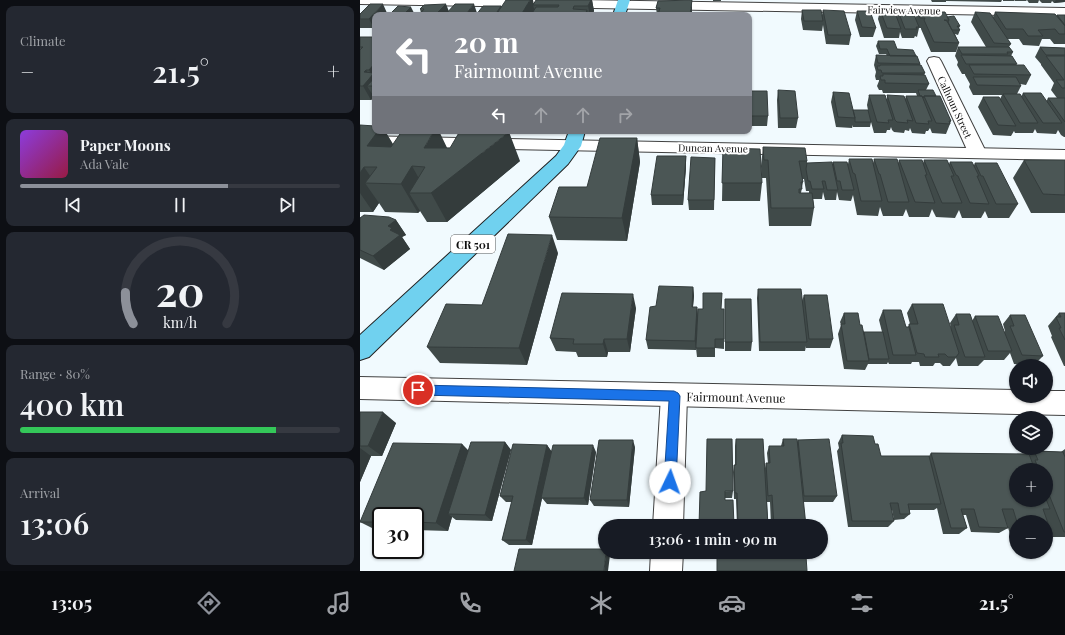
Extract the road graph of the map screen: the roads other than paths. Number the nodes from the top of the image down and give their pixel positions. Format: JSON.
{"nodes":[{"id":1,"x":360,"y":0,"type":"edge"},
{"id":2,"x":622,"y":6,"type":"edge"},
{"id":3,"x":1065,"y":12,"type":"edge"},
{"id":4,"x":934,"y":61,"type":"dead end"},
{"id":5,"x":574,"y":138,"type":"edge"},
{"id":6,"x":360,"y":141,"type":"edge"},
{"id":7,"x":977,"y":152,"type":"junction"},
{"id":8,"x":1065,"y":155,"type":"edge"},
{"id":9,"x":360,"y":350,"type":"edge"},
{"id":10,"x":360,"y":388,"type":"edge"},
{"id":11,"x":674,"y":396,"type":"junction"},
{"id":12,"x":1065,"y":403,"type":"edge"},
{"id":13,"x":668,"y":519,"type":"edge"},
{"id":14,"x":667,"y":559,"type":"edge"},
{"id":15,"x":666,"y":571,"type":"edge"}],
"edges":[{"from":1,"to":2,"type":"street","name":"Fairview Avenue"},
{"from":2,"to":3,"type":"street","name":"Fairview Avenue"},
{"from":4,"to":7,"type":"street","name":"Calhoun Street"},
{"from":5,"to":6,"type":"street","name":"Duncan Avenue"},
{"from":5,"to":7,"type":"street","name":"Duncan Avenue"},
{"from":5,"to":9,"type":"main road","number":"CR 501"},
{"from":7,"to":8,"type":"street","name":"Duncan Avenue"},
{"from":10,"to":11,"type":"street","name":"Fairmount Avenue"},
{"from":11,"to":12,"type":"street","name":"Fairmount Avenue"},
{"from":11,"to":13,"type":"street"},
{"from":14,"to":15,"type":"street"}]}
